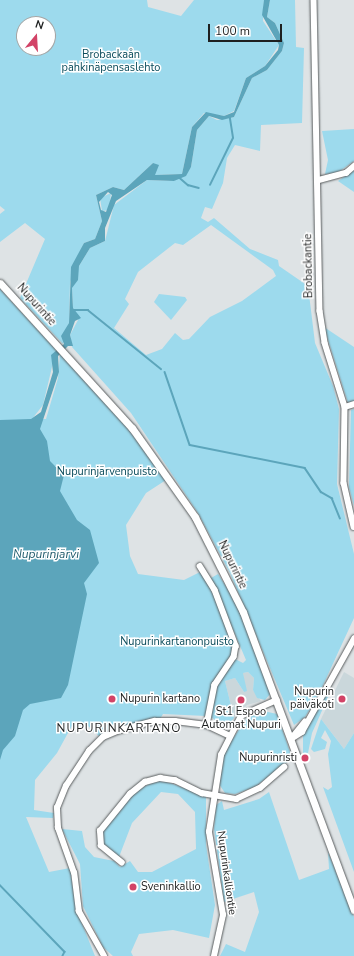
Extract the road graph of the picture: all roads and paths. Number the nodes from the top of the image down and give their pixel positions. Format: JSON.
{"nodes":[{"id":1,"x":314,"y":0,"type":"edge"},
{"id":2,"x":354,"y":166,"type":"edge"},
{"id":3,"x":319,"y":180,"type":"junction"},
{"id":4,"x":0,"y":283,"type":"edge"},
{"id":5,"x":354,"y":404,"type":"edge"},
{"id":6,"x":345,"y":407,"type":"junction"},
{"id":7,"x":354,"y":527,"type":"edge"},
{"id":8,"x":200,"y":566,"type":"dead end"},
{"id":9,"x":354,"y":638,"type":"edge"},
{"id":10,"x":276,"y":700,"type":"junction"},
{"id":11,"x":207,"y":725,"type":"junction"},
{"id":12,"x":228,"y":735,"type":"junction"},
{"id":13,"x":291,"y":739,"type":"junction"},
{"id":14,"x":284,"y":767,"type":"dead end"},
{"id":15,"x":214,"y":795,"type":"junction"},
{"id":16,"x":122,"y":863,"type":"dead end"},
{"id":17,"x":354,"y":910,"type":"edge"},
{"id":18,"x":104,"y":956,"type":"edge"},
{"id":19,"x":214,"y":956,"type":"edge"}],
"edges":[{"from":1,"to":3,"type":"street","name":"Brobackantie"},
{"from":2,"to":3,"type":"street"},
{"from":3,"to":6,"type":"street","name":"Brobackantie"},
{"from":4,"to":10,"type":"main road","name":"Nupurintie"},
{"from":5,"to":6,"type":"street"},
{"from":6,"to":7,"type":"street","name":"Brobackantie"},
{"from":8,"to":11,"type":"street"},
{"from":9,"to":13,"type":"street"},
{"from":10,"to":12,"type":"street","name":"Nupurinkalliontie"},
{"from":10,"to":13,"type":"main road","name":"Nupurintie"},
{"from":11,"to":12,"type":"street"},
{"from":11,"to":18,"type":"street"},
{"from":12,"to":15,"type":"street","name":"Nupurinkalliontie"},
{"from":13,"to":17,"type":"main road","name":"Nupurintie"},
{"from":14,"to":15,"type":"street"},
{"from":15,"to":16,"type":"street"},
{"from":15,"to":19,"type":"street","name":"Nupurinkalliontie"}]}
